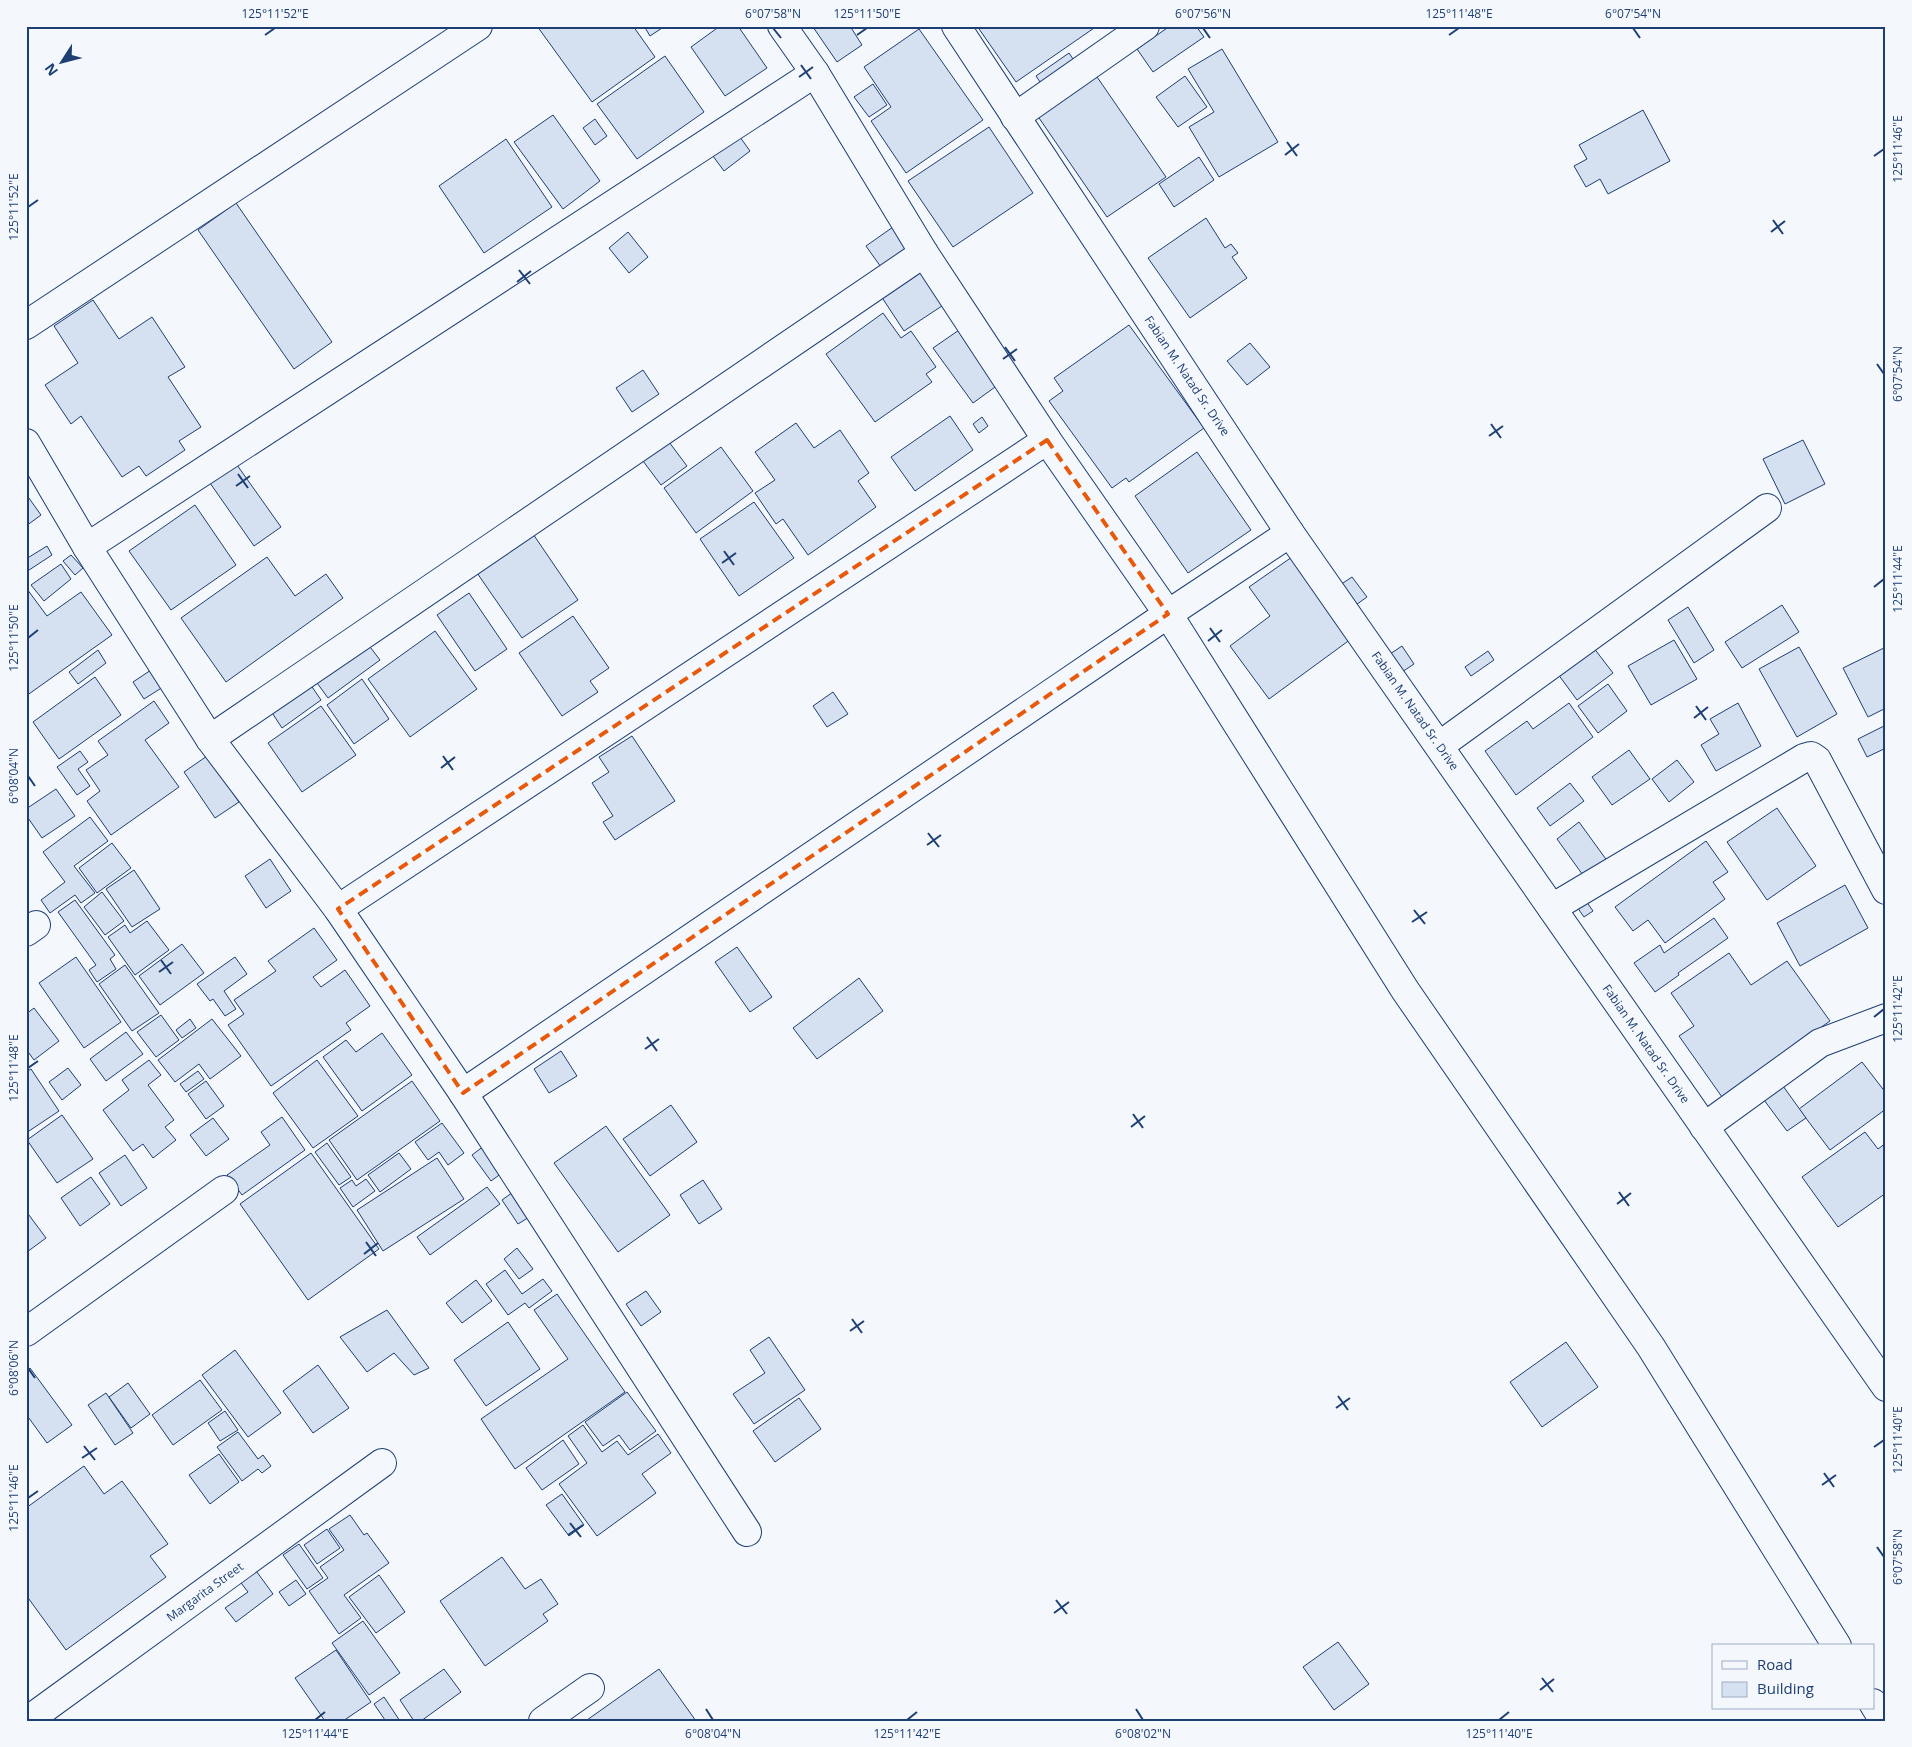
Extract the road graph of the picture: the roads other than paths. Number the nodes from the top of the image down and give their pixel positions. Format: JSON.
{"nodes":[{"id":1,"x":478,"y":26,"type":"edge"},
{"id":2,"x":782,"y":26,"type":"edge"},
{"id":3,"x":956,"y":26,"type":"edge"},
{"id":4,"x":1145,"y":26,"type":"edge"},
{"id":5,"x":815,"y":72,"type":"junction"},
{"id":6,"x":1015,"y":117,"type":"junction"},
{"id":7,"x":924,"y":253,"type":"junction"},
{"id":8,"x":26,"y":324,"type":"edge"},
{"id":9,"x":1047,"y":440,"type":"junction"},
{"id":10,"x":26,"y":443,"type":"edge"},
{"id":11,"x":1767,"y":508,"type":"dead end"},
{"id":12,"x":1290,"y":533,"type":"junction"},
{"id":13,"x":87,"y":546,"type":"junction"},
{"id":14,"x":1168,"y":614,"type":"junction"},
{"id":15,"x":210,"y":739,"type":"junction"},
{"id":16,"x":1439,"y":746,"type":"junction"},
{"id":17,"x":1886,"y":890,"type":"edge"},
{"id":18,"x":1552,"y":908,"type":"junction"},
{"id":19,"x":338,"y":909,"type":"junction"},
{"id":20,"x":1886,"y":1018,"type":"edge"},
{"id":21,"x":463,"y":1093,"type":"junction"},
{"id":22,"x":1704,"y":1127,"type":"junction"},
{"id":23,"x":224,"y":1190,"type":"dead end"},
{"id":24,"x":26,"y":1332,"type":"edge"},
{"id":25,"x":1886,"y":1388,"type":"edge"},
{"id":26,"x":382,"y":1463,"type":"dead end"},
{"id":27,"x":747,"y":1532,"type":"dead end"},
{"id":28,"x":1836,"y":1644,"type":"edge"},
{"id":29,"x":590,"y":1688,"type":"dead end"},
{"id":30,"x":1874,"y":1705,"type":"edge"},
{"id":31,"x":27,"y":1721,"type":"edge"},
{"id":32,"x":543,"y":1721,"type":"edge"},
{"id":33,"x":1884,"y":1721,"type":"edge"}],
"edges":[{"from":1,"to":8,"type":"street"},
{"from":2,"to":5,"type":"street"},
{"from":3,"to":6,"type":"street","name":"Fabian M. Natad Sr. Drive"},
{"from":4,"to":6,"type":"street"},
{"from":5,"to":7,"type":"street"},
{"from":5,"to":13,"type":"street"},
{"from":6,"to":12,"type":"street","name":"Fabian M. Natad Sr. Drive"},
{"from":7,"to":9,"type":"street"},
{"from":7,"to":15,"type":"street"},
{"from":9,"to":14,"type":"street"},
{"from":9,"to":19,"type":"street"},
{"from":10,"to":13,"type":"street"},
{"from":11,"to":16,"type":"street"},
{"from":12,"to":14,"type":"street"},
{"from":12,"to":16,"type":"street","name":"Fabian M. Natad Sr. Drive"},
{"from":13,"to":15,"type":"street"},
{"from":14,"to":21,"type":"street"},
{"from":14,"to":28,"type":"street"},
{"from":15,"to":19,"type":"street"},
{"from":16,"to":18,"type":"street","name":"Fabian M. Natad Sr. Drive"},
{"from":17,"to":18,"type":"street"},
{"from":18,"to":22,"type":"street","name":"Fabian M. Natad Sr. Drive"},
{"from":19,"to":21,"type":"street"},
{"from":20,"to":22,"type":"street"},
{"from":21,"to":27,"type":"street"},
{"from":22,"to":25,"type":"street","name":"Fabian M. Natad Sr. Drive"},
{"from":23,"to":24,"type":"street"},
{"from":26,"to":31,"type":"street","name":"Margarita Street"},
{"from":29,"to":32,"type":"street"},
{"from":30,"to":33,"type":"street"}]}
